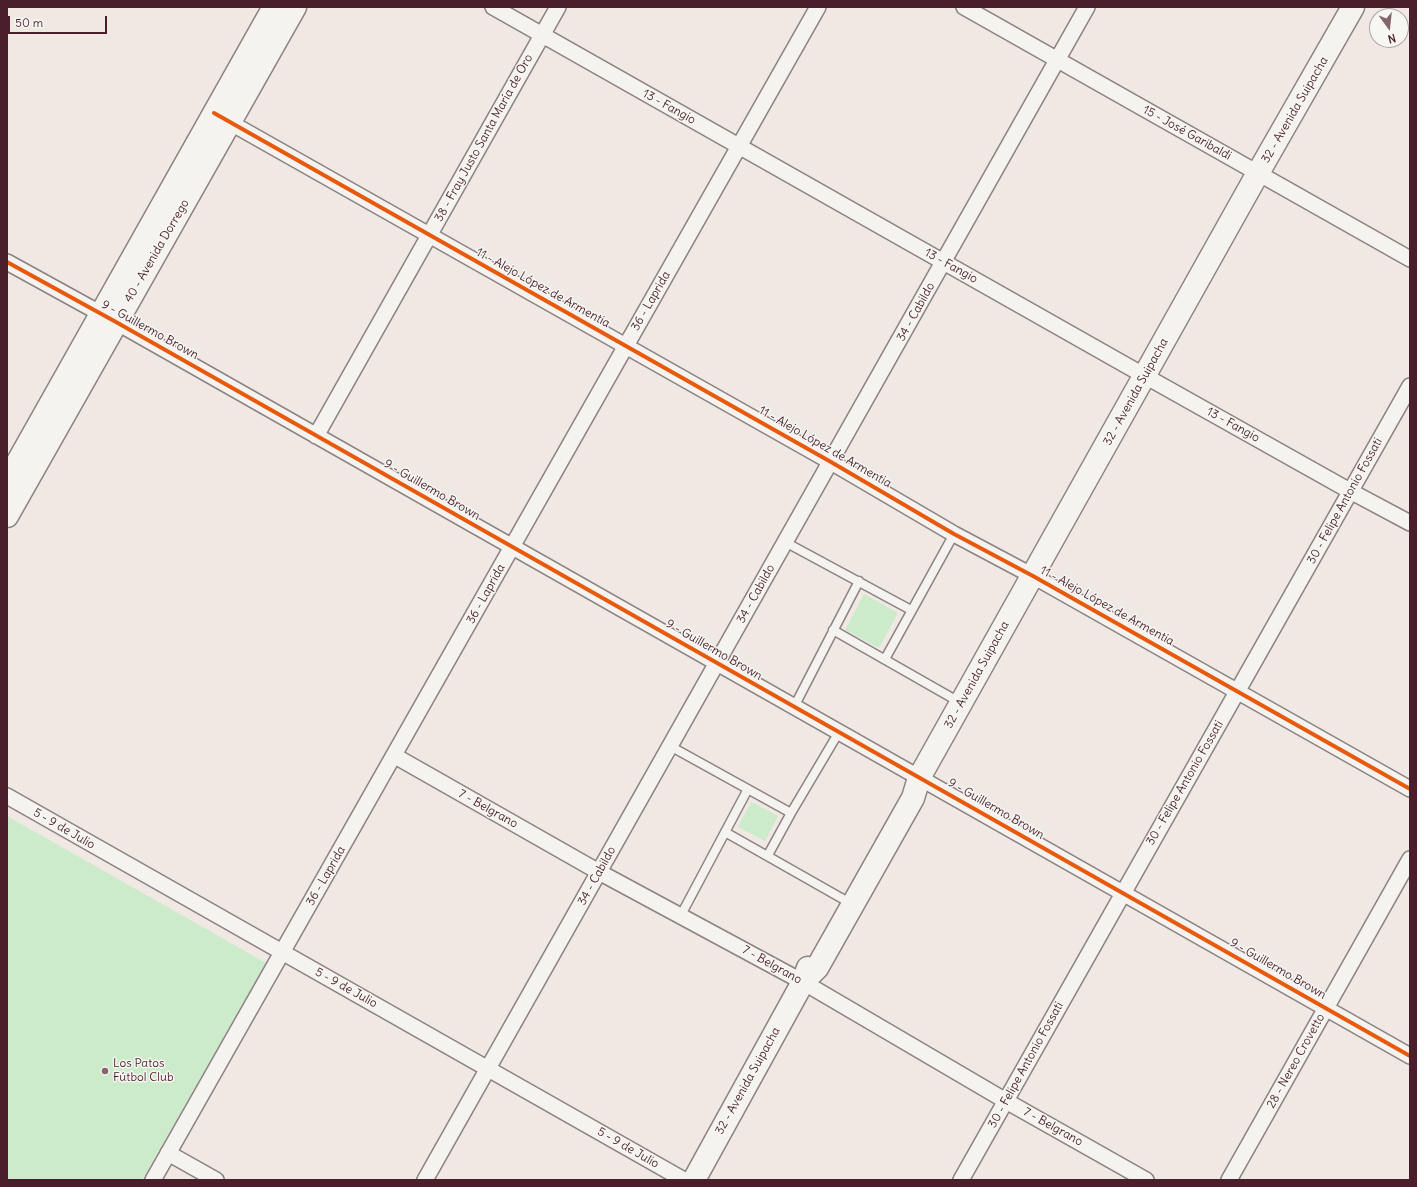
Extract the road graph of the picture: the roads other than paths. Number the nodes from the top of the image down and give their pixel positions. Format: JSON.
{"nodes":[{"id":1,"x":274,"y":7,"type":"edge"},
{"id":2,"x":295,"y":7,"type":"edge"},
{"id":3,"x":493,"y":7,"type":"edge"},
{"id":4,"x":558,"y":7,"type":"edge"},
{"id":5,"x":818,"y":7,"type":"edge"},
{"id":6,"x":964,"y":7,"type":"edge"},
{"id":7,"x":1087,"y":7,"type":"edge"},
{"id":8,"x":1353,"y":7,"type":"edge"},
{"id":9,"x":542,"y":36,"type":"junction"},
{"id":10,"x":1058,"y":60,"type":"junction"},
{"id":11,"x":222,"y":118,"type":"junction"},
{"id":12,"x":739,"y":146,"type":"junction"},
{"id":13,"x":1258,"y":173,"type":"junction"},
{"id":14,"x":430,"y":235,"type":"junction"},
{"id":15,"x":1410,"y":259,"type":"edge"},
{"id":16,"x":7,"y":262,"type":"edge"},
{"id":17,"x":943,"y":262,"type":"junction"},
{"id":18,"x":108,"y":318,"type":"junction"},
{"id":19,"x":626,"y":346,"type":"junction"},
{"id":20,"x":1144,"y":376,"type":"junction"},
{"id":21,"x":1410,"y":386,"type":"edge"},
{"id":22,"x":316,"y":436,"type":"junction"},
{"id":23,"x":831,"y":462,"type":"junction"},
{"id":24,"x":7,"y":481,"type":"edge"},
{"id":25,"x":1350,"y":491,"type":"junction"},
{"id":26,"x":7,"y":516,"type":"edge"},
{"id":27,"x":1410,"y":523,"type":"edge"},
{"id":28,"x":954,"y":534,"type":"junction"},
{"id":29,"x":785,"y":542,"type":"junction"},
{"id":30,"x":512,"y":547,"type":"junction"},
{"id":31,"x":1033,"y":576,"type":"junction"},
{"id":32,"x":859,"y":581,"type":"junction"},
{"id":33,"x":911,"y":610,"type":"junction"},
{"id":34,"x":833,"y":630,"type":"junction"},
{"id":35,"x":885,"y":659,"type":"junction"},
{"id":36,"x":717,"y":663,"type":"junction"},
{"id":37,"x":1237,"y":691,"type":"junction"},
{"id":38,"x":961,"y":703,"type":"junction"},
{"id":39,"x":794,"y":707,"type":"junction"},
{"id":40,"x":839,"y":732,"type":"junction"},
{"id":41,"x":670,"y":746,"type":"junction"},
{"id":42,"x":395,"y":756,"type":"junction"},
{"id":43,"x":919,"y":778,"type":"junction"},
{"id":44,"x":748,"y":789,"type":"junction"},
{"id":45,"x":1410,"y":789,"type":"edge"},
{"id":46,"x":7,"y":796,"type":"edge"},
{"id":47,"x":791,"y":813,"type":"junction"},
{"id":48,"x":725,"y":832,"type":"junction"},
{"id":49,"x":768,"y":855,"type":"junction"},
{"id":50,"x":1410,"y":859,"type":"edge"},
{"id":51,"x":599,"y":872,"type":"junction"},
{"id":52,"x":1123,"y":893,"type":"junction"},
{"id":53,"x":843,"y":899,"type":"junction"},
{"id":54,"x":681,"y":915,"type":"junction"},
{"id":55,"x":282,"y":952,"type":"junction"},
{"id":56,"x":803,"y":982,"type":"junction"},
{"id":57,"x":1326,"y":1008,"type":"junction"},
{"id":58,"x":1410,"y":1056,"type":"edge"},
{"id":59,"x":488,"y":1069,"type":"junction"},
{"id":60,"x":1006,"y":1101,"type":"junction"},
{"id":61,"x":168,"y":1153,"type":"junction"},
{"id":62,"x":153,"y":1180,"type":"edge"},
{"id":63,"x":216,"y":1180,"type":"edge"},
{"id":64,"x":425,"y":1180,"type":"edge"},
{"id":65,"x":684,"y":1180,"type":"edge"},
{"id":66,"x":694,"y":1180,"type":"edge"},
{"id":67,"x":961,"y":1180,"type":"edge"},
{"id":68,"x":1146,"y":1180,"type":"edge"},
{"id":69,"x":1229,"y":1180,"type":"edge"}],
"edges":[{"from":1,"to":11,"type":"street","name":"40 - Avenida Dorrego"},
{"from":2,"to":11,"type":"street","name":"40 - Avenida Dorrego"},
{"from":3,"to":9,"type":"street","name":"13 - Fangio"},
{"from":4,"to":9,"type":"street","name":"38 - Fray Justo Santa María de Oro"},
{"from":5,"to":12,"type":"street","name":"36 - Laprida"},
{"from":6,"to":10,"type":"street","name":"15 - José Garibaldi"},
{"from":7,"to":10,"type":"street","name":"34 - Cabildo"},
{"from":8,"to":13,"type":"street","name":"32 - Avenida Suipacha"},
{"from":9,"to":12,"type":"street","name":"13 - Fangio"},
{"from":9,"to":14,"type":"street","name":"38 - Fray Justo Santa María de Oro"},
{"from":10,"to":13,"type":"street","name":"15 - José Garibaldi"},
{"from":10,"to":17,"type":"street","name":"34 - Cabildo"},
{"from":11,"to":14,"type":"street","name":"11 - Alejo López de Armentia"},
{"from":11,"to":18,"type":"street","name":"40 - Avenida Dorrego"},
{"from":12,"to":17,"type":"street","name":"13 - Fangio"},
{"from":12,"to":19,"type":"street","name":"36 - Laprida"},
{"from":13,"to":15,"type":"street","name":"15 - José Garibaldi"},
{"from":13,"to":20,"type":"street","name":"32 - Avenida Suipacha"},
{"from":14,"to":19,"type":"street","name":"11 - Alejo López de Armentia"},
{"from":14,"to":22,"type":"street","name":"38 - Fray Justo Santa María de Oro"},
{"from":16,"to":18,"type":"street","name":"9 - Guillermo Brown"},
{"from":17,"to":20,"type":"street","name":"13 - Fangio"},
{"from":17,"to":23,"type":"street","name":"34 - Cabildo"},
{"from":18,"to":22,"type":"street","name":"9 - Guillermo Brown"},
{"from":18,"to":24,"type":"street","name":"40 - Avenida Dorrego"},
{"from":18,"to":26,"type":"street","name":"40 - Avenida Dorrego"},
{"from":19,"to":23,"type":"street","name":"11 - Alejo López de Armentia"},
{"from":19,"to":30,"type":"street","name":"36 - Laprida"},
{"from":20,"to":25,"type":"street","name":"13 - Fangio"},
{"from":20,"to":31,"type":"street","name":"32 - Avenida Suipacha"},
{"from":21,"to":25,"type":"street","name":"30 - Felipe Antonio Fossati"},
{"from":22,"to":30,"type":"street","name":"9 - Guillermo Brown"},
{"from":23,"to":28,"type":"street","name":"11 - Alejo López de Armentia"},
{"from":23,"to":29,"type":"street","name":"34 - Cabildo"},
{"from":25,"to":27,"type":"street","name":"13 - Fangio"},
{"from":25,"to":37,"type":"street","name":"30 - Felipe Antonio Fossati"},
{"from":28,"to":31,"type":"street","name":"11 - Alejo López de Armentia"},
{"from":28,"to":33,"type":"lane"},
{"from":29,"to":32,"type":"lane"},
{"from":29,"to":36,"type":"street","name":"34 - Cabildo"},
{"from":30,"to":36,"type":"street","name":"9 - Guillermo Brown"},
{"from":30,"to":42,"type":"street","name":"36 - Laprida"},
{"from":31,"to":37,"type":"street","name":"11 - Alejo López de Armentia"},
{"from":31,"to":38,"type":"street","name":"32 - Avenida Suipacha"},
{"from":32,"to":33,"type":"lane"},
{"from":32,"to":34,"type":"lane"},
{"from":33,"to":35,"type":"lane"},
{"from":34,"to":35,"type":"lane"},
{"from":34,"to":39,"type":"lane"},
{"from":35,"to":38,"type":"lane"},
{"from":36,"to":39,"type":"street","name":"9 - Guillermo Brown"},
{"from":36,"to":41,"type":"street","name":"34 - Cabildo"},
{"from":37,"to":45,"type":"street","name":"11 - Alejo López de Armentia"},
{"from":37,"to":52,"type":"street","name":"30 - Felipe Antonio Fossati"},
{"from":38,"to":43,"type":"street","name":"32 - Avenida Suipacha"},
{"from":39,"to":40,"type":"street","name":"9 - Guillermo Brown"},
{"from":40,"to":43,"type":"street","name":"9 - Guillermo Brown"},
{"from":40,"to":47,"type":"lane"},
{"from":41,"to":44,"type":"lane"},
{"from":41,"to":51,"type":"street","name":"34 - Cabildo"},
{"from":42,"to":51,"type":"street","name":"7 - Belgrano"},
{"from":42,"to":55,"type":"street","name":"36 - Laprida"},
{"from":43,"to":52,"type":"street","name":"9 - Guillermo Brown"},
{"from":43,"to":53,"type":"street","name":"32 - Avenida Suipacha"},
{"from":43,"to":56,"type":"street","name":"32 - Avenida Suipacha"},
{"from":44,"to":47,"type":"lane"},
{"from":44,"to":48,"type":"lane"},
{"from":46,"to":55,"type":"street","name":"5 - 9 de Julio"},
{"from":47,"to":49,"type":"lane"},
{"from":48,"to":49,"type":"lane"},
{"from":48,"to":54,"type":"lane"},
{"from":49,"to":53,"type":"lane"},
{"from":50,"to":57,"type":"street","name":"28 - Nereo Crovetto"},
{"from":51,"to":54,"type":"street","name":"7 - Belgrano"},
{"from":51,"to":59,"type":"street","name":"34 - Cabildo"},
{"from":52,"to":57,"type":"street","name":"9 - Guillermo Brown"},
{"from":52,"to":60,"type":"street","name":"30 - Felipe Antonio Fossati"},
{"from":53,"to":56,"type":"street","name":"32 - Avenida Suipacha"},
{"from":54,"to":56,"type":"street","name":"7 - Belgrano"},
{"from":55,"to":59,"type":"street","name":"5 - 9 de Julio"},
{"from":55,"to":61,"type":"street","name":"36 - Laprida"},
{"from":56,"to":60,"type":"street","name":"7 - Belgrano"},
{"from":56,"to":66,"type":"street","name":"32 - Avenida Suipacha"},
{"from":57,"to":58,"type":"street","name":"9 - Guillermo Brown"},
{"from":57,"to":69,"type":"street","name":"28 - Nereo Crovetto"},
{"from":59,"to":64,"type":"street","name":"34 - Cabildo"},
{"from":59,"to":65,"type":"street","name":"5 - 9 de Julio"},
{"from":60,"to":67,"type":"street","name":"30 - Felipe Antonio Fossati"},
{"from":60,"to":68,"type":"street","name":"7 - Belgrano"},
{"from":61,"to":62,"type":"street","name":"36 - Laprida"},
{"from":61,"to":63,"type":"street"}]}
